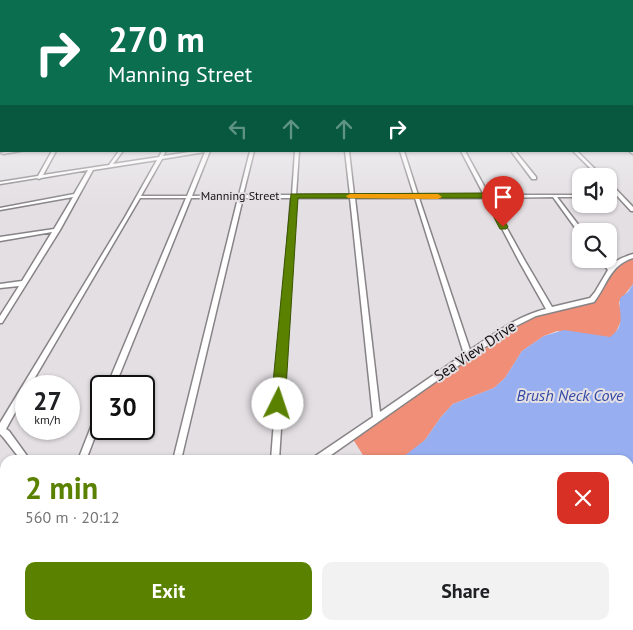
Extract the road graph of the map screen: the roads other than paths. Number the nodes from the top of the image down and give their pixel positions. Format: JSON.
{"nodes":[{"id":1,"x":11,"y":152,"type":"edge"},
{"id":2,"x":53,"y":152,"type":"edge"},
{"id":3,"x":120,"y":152,"type":"edge"},
{"id":4,"x":163,"y":152,"type":"edge"},
{"id":5,"x":200,"y":152,"type":"edge"},
{"id":6,"x":206,"y":152,"type":"edge"},
{"id":7,"x":252,"y":152,"type":"edge"},
{"id":8,"x":297,"y":152,"type":"edge"},
{"id":9,"x":347,"y":152,"type":"edge"},
{"id":10,"x":402,"y":152,"type":"edge"},
{"id":11,"x":464,"y":152,"type":"edge"},
{"id":12,"x":514,"y":152,"type":"edge"},
{"id":13,"x":576,"y":152,"type":"edge"},
{"id":14,"x":4,"y":153,"type":"dead end"},
{"id":15,"x":159,"y":159,"type":"junction"},
{"id":16,"x":110,"y":166,"type":"junction"},
{"id":17,"x":592,"y":168,"type":"edge"},
{"id":18,"x":91,"y":169,"type":"junction"},
{"id":19,"x":39,"y":178,"type":"junction"},
{"id":20,"x":534,"y":178,"type":"dead end"},
{"id":21,"x":0,"y":183,"type":"edge"},
{"id":22,"x":618,"y":195,"type":"edge"},
{"id":23,"x":76,"y":196,"type":"junction"},
{"id":24,"x":189,"y":196,"type":"junction"},
{"id":25,"x":241,"y":196,"type":"junction"},
{"id":26,"x":294,"y":196,"type":"junction"},
{"id":27,"x":352,"y":196,"type":"junction"},
{"id":28,"x":486,"y":196,"type":"junction"},
{"id":29,"x":554,"y":196,"type":"junction"},
{"id":30,"x":572,"y":196,"type":"edge"},
{"id":31,"x":138,"y":197,"type":"junction"},
{"id":32,"x":417,"y":197,"type":"junction"},
{"id":33,"x":0,"y":209,"type":"edge"},
{"id":34,"x":633,"y":210,"type":"edge"},
{"id":35,"x":574,"y":223,"type":"edge"},
{"id":36,"x":56,"y":230,"type":"junction"},
{"id":37,"x":0,"y":239,"type":"edge"},
{"id":38,"x":633,"y":256,"type":"edge"},
{"id":39,"x":611,"y":270,"type":"joint"},
{"id":40,"x":23,"y":283,"type":"junction"},
{"id":41,"x":0,"y":286,"type":"edge"},
{"id":42,"x":550,"y":310,"type":"junction"},
{"id":43,"x":0,"y":321,"type":"edge"},
{"id":44,"x":468,"y":356,"type":"junction"},
{"id":45,"x":116,"y":375,"type":"edge"},
{"id":46,"x":377,"y":418,"type":"junction"},
{"id":47,"x":0,"y":429,"type":"edge"},
{"id":48,"x":90,"y":440,"type":"edge"},
{"id":49,"x":22,"y":455,"type":"edge"},
{"id":50,"x":84,"y":455,"type":"edge"},
{"id":51,"x":178,"y":455,"type":"edge"},
{"id":52,"x":275,"y":455,"type":"edge"},
{"id":53,"x":324,"y":455,"type":"edge"}],
"edges":[{"from":1,"to":14,"type":"street"},
{"from":2,"to":19,"type":"street"},
{"from":3,"to":16,"type":"street"},
{"from":4,"to":15,"type":"street"},
{"from":5,"to":15,"type":"street"},
{"from":6,"to":24,"type":"street"},
{"from":7,"to":25,"type":"street"},
{"from":8,"to":26,"type":"street"},
{"from":9,"to":27,"type":"street"},
{"from":10,"to":32,"type":"street"},
{"from":11,"to":28,"type":"street"},
{"from":12,"to":20,"type":"street"},
{"from":13,"to":17,"type":"street"},
{"from":15,"to":16,"type":"street"},
{"from":15,"to":31,"type":"street"},
{"from":16,"to":18,"type":"street"},
{"from":18,"to":19,"type":"street"},
{"from":18,"to":23,"type":"street"},
{"from":19,"to":21,"type":"street"},
{"from":22,"to":34,"type":"street"},
{"from":23,"to":33,"type":"street"},
{"from":23,"to":36,"type":"street"},
{"from":24,"to":25,"type":"street","name":"Manning Street"},
{"from":24,"to":31,"type":"street","name":"Manning Street"},
{"from":24,"to":45,"type":"street"},
{"from":25,"to":26,"type":"street","name":"Manning Street"},
{"from":25,"to":51,"type":"street"},
{"from":26,"to":27,"type":"street","name":"Manning Street"},
{"from":26,"to":52,"type":"street"},
{"from":27,"to":32,"type":"street","name":"Manning Street"},
{"from":27,"to":46,"type":"street"},
{"from":28,"to":29,"type":"street","name":"Manning Street"},
{"from":28,"to":32,"type":"street","name":"Manning Street"},
{"from":28,"to":42,"type":"street"},
{"from":29,"to":30,"type":"street","name":"Manning Street"},
{"from":29,"to":35,"type":"street"},
{"from":31,"to":47,"type":"street"},
{"from":32,"to":44,"type":"street"},
{"from":36,"to":37,"type":"street"},
{"from":36,"to":40,"type":"street"},
{"from":38,"to":39,"type":"street","name":"Sea View Drive"},
{"from":39,"to":42,"type":"street","name":"Sea View Drive"},
{"from":40,"to":41,"type":"street"},
{"from":40,"to":43,"type":"street"},
{"from":42,"to":44,"type":"street","name":"Sea View Drive"},
{"from":44,"to":46,"type":"street","name":"Sea View Drive"},
{"from":46,"to":53,"type":"street","name":"Sea View Drive"},
{"from":47,"to":49,"type":"street"},
{"from":48,"to":50,"type":"street"}]}
